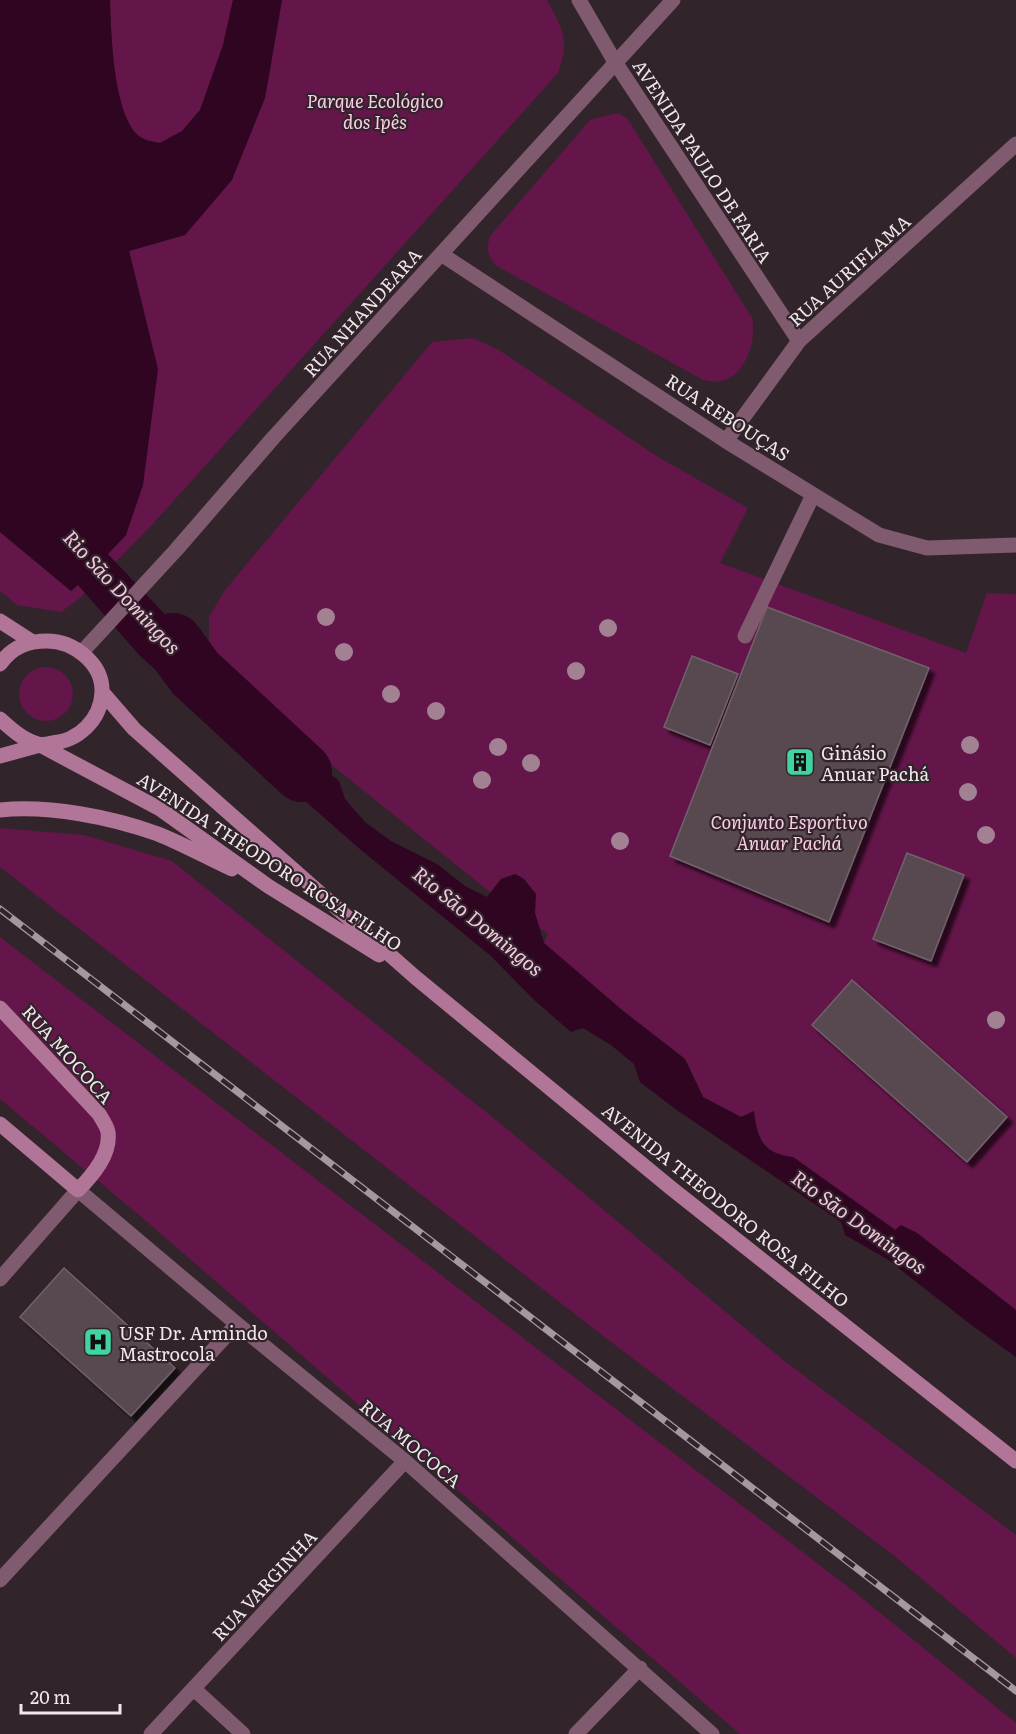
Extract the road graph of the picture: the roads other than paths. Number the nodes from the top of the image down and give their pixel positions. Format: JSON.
{"nodes":[{"id":1,"x":579,"y":0,"type":"edge"},
{"id":2,"x":673,"y":0,"type":"edge"},
{"id":3,"x":615,"y":62,"type":"junction"},
{"id":4,"x":1016,"y":144,"type":"edge"},
{"id":5,"x":441,"y":254,"type":"junction"},
{"id":6,"x":799,"y":341,"type":"junction"},
{"id":7,"x":726,"y":441,"type":"junction"},
{"id":8,"x":813,"y":495,"type":"junction"},
{"id":9,"x":1016,"y":545,"type":"edge"},
{"id":10,"x":0,"y":621,"type":"edge"},
{"id":11,"x":745,"y":636,"type":"dead end"},
{"id":12,"x":31,"y":641,"type":"junction"},
{"id":13,"x":82,"y":652,"type":"junction"},
{"id":14,"x":0,"y":664,"type":"edge"},
{"id":15,"x":102,"y":692,"type":"junction"},
{"id":16,"x":0,"y":719,"type":"edge"},
{"id":17,"x":40,"y":745,"type":"junction"},
{"id":18,"x":0,"y":756,"type":"edge"},
{"id":19,"x":0,"y":810,"type":"edge"},
{"id":20,"x":268,"y":886,"type":"junction"},
{"id":21,"x":415,"y":977,"type":"junction"},
{"id":22,"x":0,"y":1008,"type":"edge"},
{"id":23,"x":0,"y":1124,"type":"edge"},
{"id":24,"x":78,"y":1190,"type":"junction"},
{"id":25,"x":0,"y":1279,"type":"edge"},
{"id":26,"x":237,"y":1324,"type":"junction"},
{"id":27,"x":405,"y":1461,"type":"junction"},
{"id":28,"x":1016,"y":1461,"type":"edge"},
{"id":29,"x":0,"y":1580,"type":"edge"},
{"id":30,"x":640,"y":1668,"type":"junction"},
{"id":31,"x":194,"y":1689,"type":"junction"},
{"id":32,"x":151,"y":1734,"type":"edge"},
{"id":33,"x":243,"y":1734,"type":"edge"},
{"id":34,"x":576,"y":1734,"type":"edge"},
{"id":35,"x":712,"y":1734,"type":"edge"}],
"edges":[{"from":1,"to":3,"type":"street","name":"AVENIDA PAULO DE FARIA"},
{"from":2,"to":3,"type":"street","name":"RUA NHANDEARA"},
{"from":3,"to":5,"type":"street","name":"RUA NHANDEARA"},
{"from":3,"to":6,"type":"street","name":"AVENIDA PAULO DE FARIA"},
{"from":4,"to":6,"type":"street","name":"RUA AURIFLAMA"},
{"from":5,"to":7,"type":"street","name":"RUA REBOUÇAS"},
{"from":5,"to":13,"type":"street","name":"RUA NHANDEARA"},
{"from":6,"to":7,"type":"street","name":"RUA AURIFLAMA"},
{"from":7,"to":8,"type":"street","name":"RUA REBOUÇAS"},
{"from":8,"to":9,"type":"street","name":"RUA REBOUÇAS"},
{"from":8,"to":11,"type":"street"},
{"from":10,"to":12,"type":"main road"},
{"from":12,"to":13,"type":"main road"},
{"from":12,"to":14,"type":"main road"},
{"from":13,"to":15,"type":"main road"},
{"from":15,"to":17,"type":"main road"},
{"from":15,"to":21,"type":"main road","name":"AVENIDA THEODORO ROSA FILHO"},
{"from":16,"to":17,"type":"main road","name":"AVENIDA THEODORO ROSA FILHO"},
{"from":17,"to":18,"type":"main road"},
{"from":17,"to":20,"type":"main road","name":"AVENIDA THEODORO ROSA FILHO"},
{"from":19,"to":20,"type":"main road"},
{"from":20,"to":21,"type":"main road","name":"AVENIDA THEODORO ROSA FILHO"},
{"from":21,"to":28,"type":"main road","name":"AVENIDA THEODORO ROSA FILHO"},
{"from":22,"to":24,"type":"main road","name":"RUA MOCOCA"},
{"from":23,"to":24,"type":"main road","name":"RUA MOCOCA"},
{"from":24,"to":25,"type":"street"},
{"from":24,"to":26,"type":"street","name":"RUA MOCOCA"},
{"from":26,"to":27,"type":"street","name":"RUA MOCOCA"},
{"from":26,"to":29,"type":"street"},
{"from":27,"to":30,"type":"street","name":"RUA MOCOCA"},
{"from":27,"to":31,"type":"street","name":"RUA VARGINHA"},
{"from":30,"to":34,"type":"street"},
{"from":30,"to":35,"type":"street","name":"RUA MOCOCA"},
{"from":31,"to":32,"type":"street","name":"RUA VARGINHA"},
{"from":31,"to":33,"type":"street"}]}
